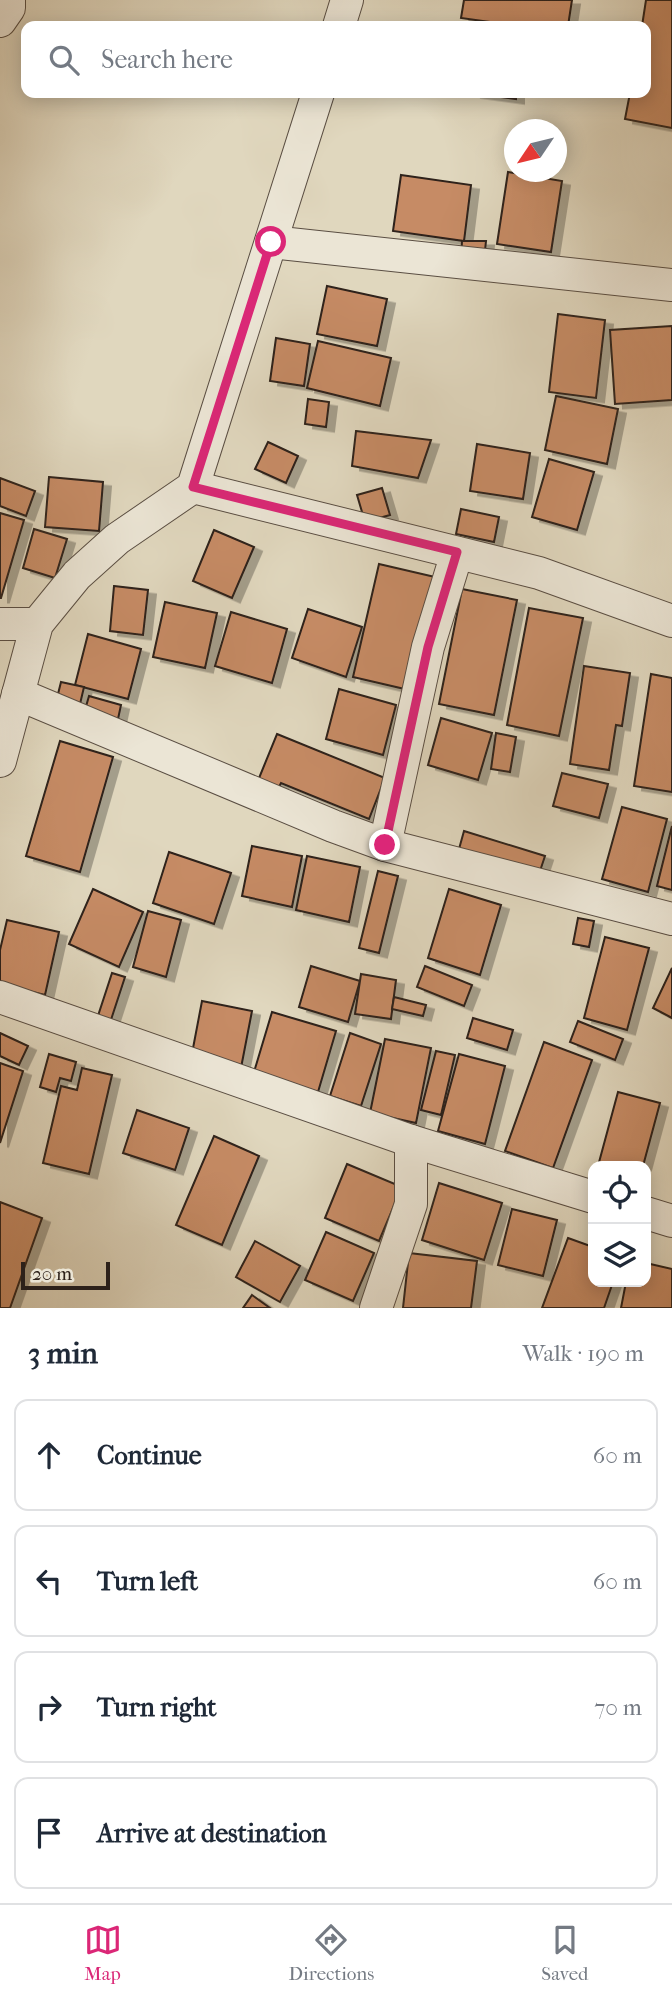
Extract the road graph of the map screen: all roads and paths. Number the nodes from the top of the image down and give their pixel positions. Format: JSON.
{"nodes":[{"id":1,"x":9,"y":0,"type":"edge"},
{"id":2,"x":347,"y":0,"type":"edge"},
{"id":3,"x":0,"y":21,"type":"edge"},
{"id":4,"x":341,"y":21,"type":"edge"},
{"id":5,"x":316,"y":98,"type":"edge"},
{"id":6,"x":271,"y":242,"type":"junction"},
{"id":7,"x":672,"y":285,"type":"edge"},
{"id":8,"x":193,"y":487,"type":"junction"},
{"id":9,"x":457,"y":552,"type":"junction"},
{"id":10,"x":672,"y":621,"type":"edge"},
{"id":11,"x":0,"y":624,"type":"edge"},
{"id":12,"x":37,"y":624,"type":"junction"},
{"id":13,"x":18,"y":694,"type":"junction"},
{"id":14,"x":0,"y":761,"type":"edge"},
{"id":15,"x":385,"y":845,"type":"junction"},
{"id":16,"x":672,"y":919,"type":"edge"},
{"id":17,"x":0,"y":997,"type":"edge"},
{"id":18,"x":411,"y":1141,"type":"junction"},
{"id":19,"x":588,"y":1195,"type":"edge"},
{"id":20,"x":651,"y":1215,"type":"edge"},
{"id":21,"x":672,"y":1221,"type":"edge"},
{"id":22,"x":376,"y":1308,"type":"edge"}],
"edges":[{"from":1,"to":3,"type":"street"},
{"from":2,"to":4,"type":"street"},
{"from":5,"to":6,"type":"street"},
{"from":6,"to":7,"type":"street"},
{"from":6,"to":8,"type":"street"},
{"from":8,"to":9,"type":"street"},
{"from":8,"to":12,"type":"street"},
{"from":9,"to":10,"type":"street"},
{"from":9,"to":15,"type":"street"},
{"from":11,"to":12,"type":"street"},
{"from":12,"to":13,"type":"street"},
{"from":13,"to":14,"type":"street"},
{"from":13,"to":15,"type":"street"},
{"from":15,"to":16,"type":"street"},
{"from":17,"to":18,"type":"street"},
{"from":18,"to":19,"type":"street"},
{"from":18,"to":22,"type":"street"},
{"from":20,"to":21,"type":"street"}]}
